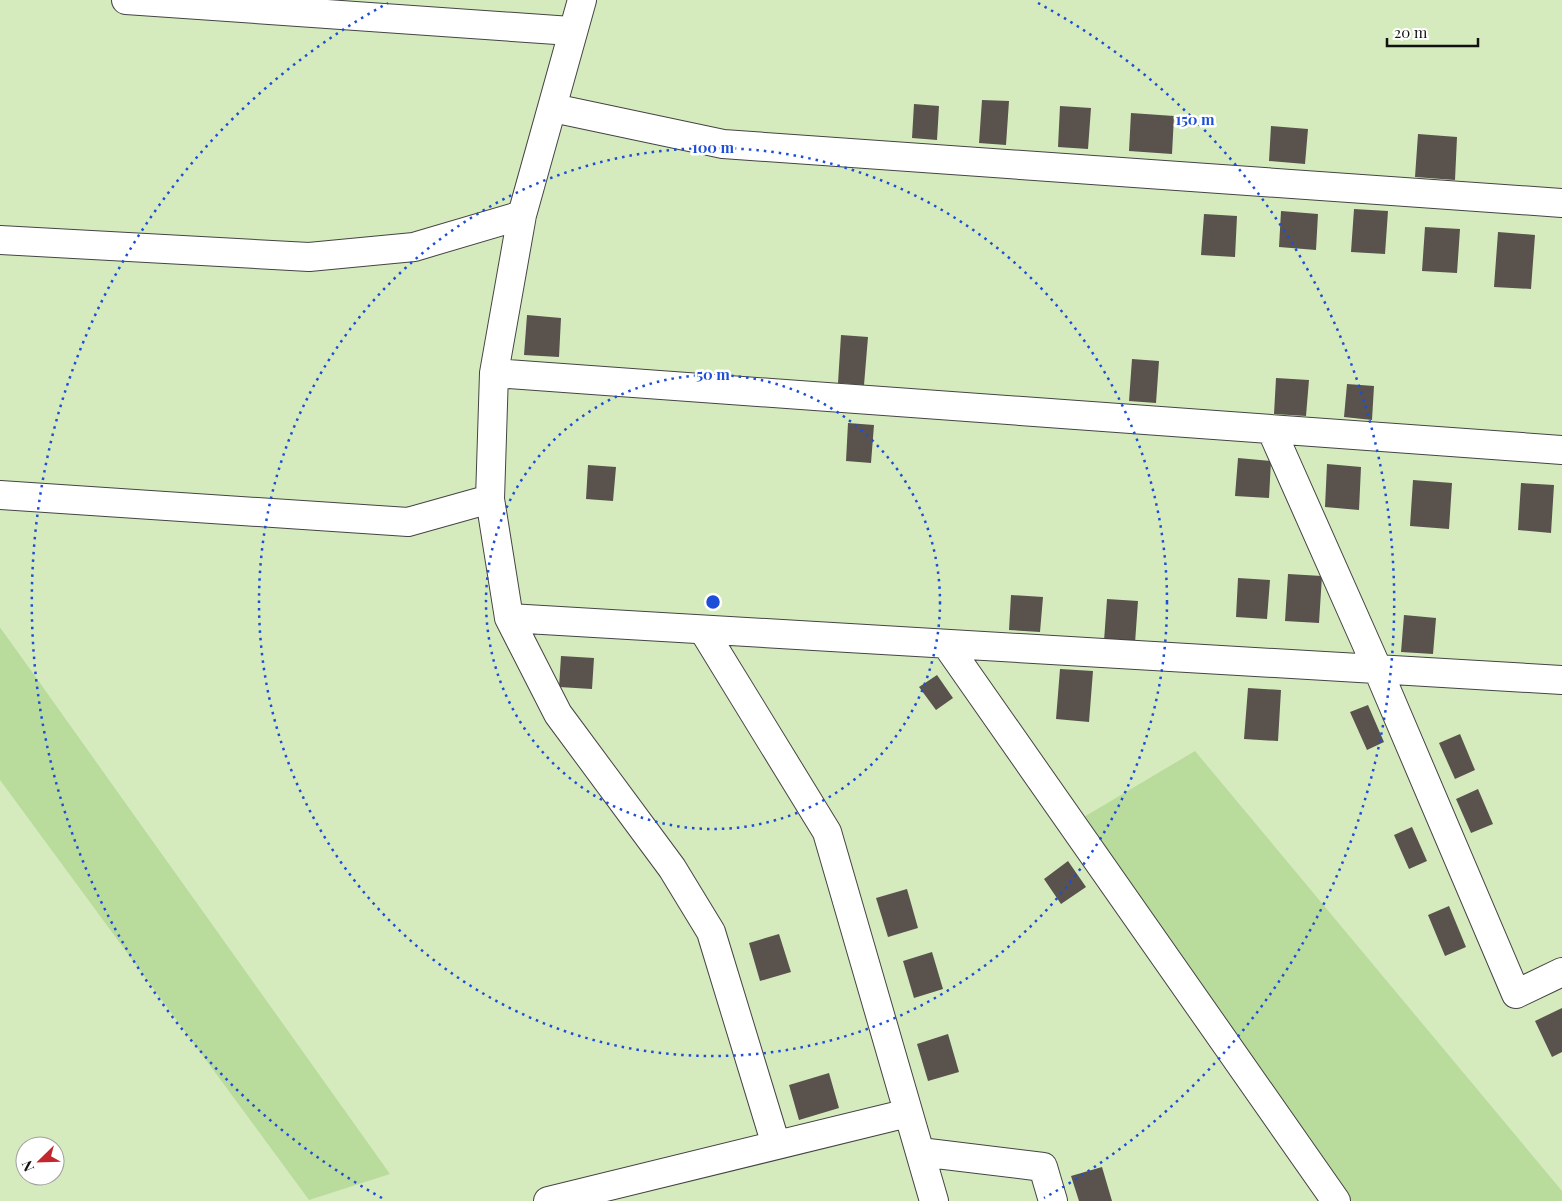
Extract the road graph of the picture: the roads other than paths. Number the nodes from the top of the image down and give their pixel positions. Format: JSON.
{"nodes":[{"id":1,"x":126,"y":0,"type":"edge"},
{"id":2,"x":582,"y":0,"type":"edge"},
{"id":3,"x":571,"y":31,"type":"junction"},
{"id":4,"x":553,"y":108,"type":"junction"},
{"id":5,"x":1562,"y":203,"type":"edge"},
{"id":6,"x":522,"y":215,"type":"junction"},
{"id":7,"x":0,"y":240,"type":"edge"},
{"id":8,"x":494,"y":373,"type":"junction"},
{"id":9,"x":1271,"y":429,"type":"junction"},
{"id":10,"x":1562,"y":450,"type":"edge"},
{"id":11,"x":0,"y":495,"type":"edge"},
{"id":12,"x":490,"y":498,"type":"junction"},
{"id":13,"x":509,"y":618,"type":"junction"},
{"id":14,"x":703,"y":630,"type":"junction"},
{"id":15,"x":946,"y":644,"type":"junction"},
{"id":16,"x":1378,"y":670,"type":"junction"},
{"id":17,"x":1562,"y":680,"type":"edge"},
{"id":18,"x":1562,"y":972,"type":"edge"},
{"id":19,"x":908,"y":1113,"type":"junction"},
{"id":20,"x":776,"y":1145,"type":"junction"},
{"id":21,"x":920,"y":1152,"type":"junction"},
{"id":22,"x":548,"y":1201,"type":"edge"},
{"id":23,"x":934,"y":1201,"type":"edge"},
{"id":24,"x":1053,"y":1201,"type":"edge"},
{"id":25,"x":1336,"y":1201,"type":"edge"}],
"edges":[{"from":1,"to":3,"type":"lane"},
{"from":2,"to":3,"type":"lane"},
{"from":3,"to":4,"type":"lane"},
{"from":4,"to":5,"type":"lane"},
{"from":4,"to":6,"type":"lane"},
{"from":6,"to":7,"type":"lane"},
{"from":6,"to":8,"type":"lane"},
{"from":8,"to":9,"type":"lane"},
{"from":8,"to":12,"type":"lane"},
{"from":9,"to":10,"type":"lane"},
{"from":9,"to":16,"type":"lane"},
{"from":11,"to":12,"type":"lane"},
{"from":12,"to":13,"type":"lane"},
{"from":13,"to":14,"type":"lane"},
{"from":13,"to":20,"type":"lane"},
{"from":14,"to":15,"type":"lane"},
{"from":14,"to":19,"type":"lane"},
{"from":15,"to":16,"type":"lane"},
{"from":15,"to":25,"type":"lane"},
{"from":16,"to":17,"type":"lane"},
{"from":16,"to":18,"type":"lane"},
{"from":19,"to":20,"type":"lane"},
{"from":19,"to":21,"type":"lane"},
{"from":20,"to":22,"type":"lane"},
{"from":21,"to":23,"type":"lane"},
{"from":21,"to":24,"type":"lane"}]}
